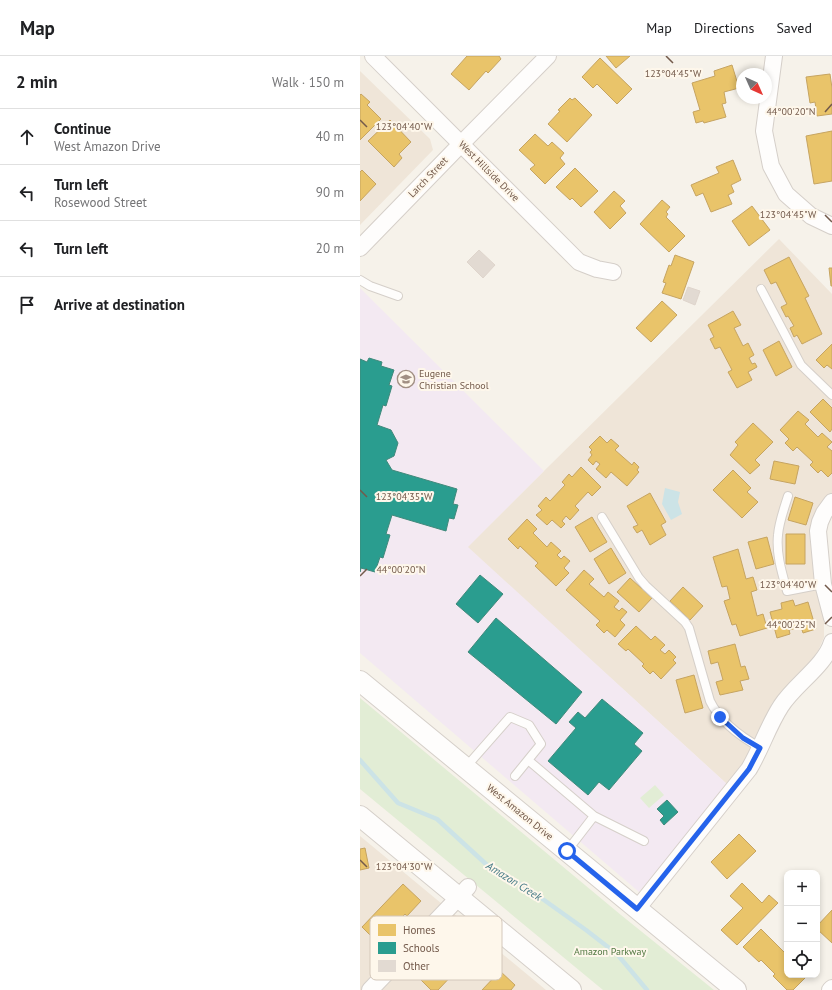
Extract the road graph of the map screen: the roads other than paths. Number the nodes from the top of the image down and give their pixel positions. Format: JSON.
{"nodes":[{"id":1,"x":373,"y":56,"type":"edge"},
{"id":2,"x":548,"y":56,"type":"edge"},
{"id":3,"x":774,"y":56,"type":"edge"},
{"id":4,"x":461,"y":144,"type":"junction"},
{"id":5,"x":832,"y":226,"type":"edge"},
{"id":6,"x":360,"y":248,"type":"edge"},
{"id":7,"x":613,"y":272,"type":"dead end"},
{"id":8,"x":360,"y":280,"type":"edge"},
{"id":9,"x":761,"y":289,"type":"dead end"},
{"id":10,"x":398,"y":296,"type":"dead end"},
{"id":11,"x":832,"y":395,"type":"edge"},
{"id":12,"x":788,"y":496,"type":"dead end"},
{"id":13,"x":832,"y":502,"type":"edge"},
{"id":14,"x":602,"y":517,"type":"dead end"},
{"id":15,"x":823,"y":584,"type":"junction"},
{"id":16,"x":832,"y":618,"type":"edge"},
{"id":17,"x":832,"y":642,"type":"edge"},
{"id":18,"x":360,"y":681,"type":"edge"},
{"id":19,"x":760,"y":748,"type":"junction"},
{"id":20,"x":528,"y":760,"type":"junction"},
{"id":21,"x":466,"y":768,"type":"junction"},
{"id":22,"x":515,"y":776,"type":"dead end"},
{"id":23,"x":360,"y":816,"type":"edge"},
{"id":24,"x":594,"y":816,"type":"junction"},
{"id":25,"x":644,"y":841,"type":"dead end"},
{"id":26,"x":567,"y":851,"type":"junction"},
{"id":27,"x":463,"y":892,"type":"junction"},
{"id":28,"x":637,"y":909,"type":"junction"},
{"id":29,"x":440,"y":916,"type":"edge"},
{"id":30,"x":489,"y":916,"type":"edge"},
{"id":31,"x":502,"y":927,"type":"edge"},
{"id":32,"x":379,"y":980,"type":"edge"},
{"id":33,"x":370,"y":990,"type":"edge"},
{"id":34,"x":571,"y":990,"type":"edge"},
{"id":35,"x":736,"y":990,"type":"edge"}],
"edges":[{"from":1,"to":4,"type":"street","name":"West Hillside Drive"},
{"from":2,"to":4,"type":"street","name":"Larch Street"},
{"from":3,"to":5,"type":"street"},
{"from":4,"to":6,"type":"street","name":"Larch Street"},
{"from":4,"to":7,"type":"street","name":"West Hillside Drive"},
{"from":8,"to":10,"type":"lane"},
{"from":9,"to":11,"type":"lane"},
{"from":12,"to":15,"type":"lane"},
{"from":13,"to":15,"type":"street"},
{"from":14,"to":19,"type":"lane"},
{"from":15,"to":16,"type":"street"},
{"from":17,"to":19,"type":"street"},
{"from":18,"to":21,"type":"street","name":"West Amazon Drive"},
{"from":19,"to":28,"type":"street"},
{"from":20,"to":21,"type":"lane"},
{"from":20,"to":22,"type":"lane"},
{"from":20,"to":24,"type":"lane"},
{"from":21,"to":26,"type":"street","name":"West Amazon Drive"},
{"from":23,"to":27,"type":"street"},
{"from":24,"to":25,"type":"lane"},
{"from":24,"to":26,"type":"lane"},
{"from":26,"to":28,"type":"street","name":"West Amazon Drive"},
{"from":27,"to":29,"type":"street"},
{"from":27,"to":30,"type":"street"},
{"from":28,"to":35,"type":"street","name":"West Amazon Drive"},
{"from":31,"to":34,"type":"street"},
{"from":32,"to":33,"type":"street"}]}
